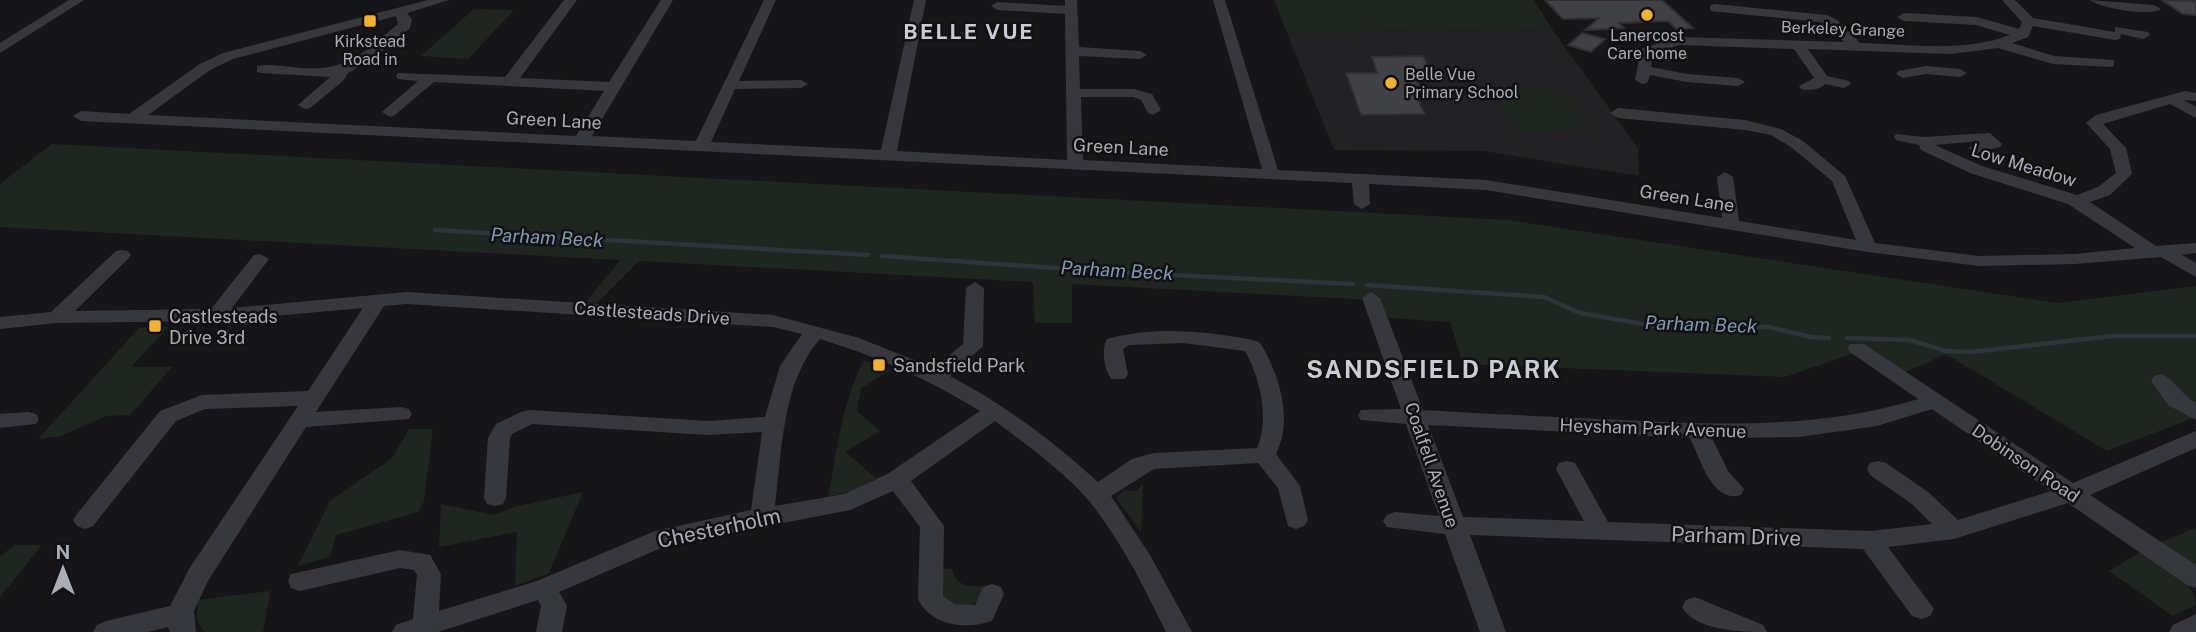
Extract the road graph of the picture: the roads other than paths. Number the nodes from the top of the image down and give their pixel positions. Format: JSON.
{"nodes":[{"id":1,"x":78,"y":0,"type":"edge"},
{"id":2,"x":443,"y":0,"type":"edge"},
{"id":3,"x":571,"y":0,"type":"edge"},
{"id":4,"x":667,"y":0,"type":"edge"},
{"id":5,"x":770,"y":0,"type":"edge"},
{"id":6,"x":920,"y":0,"type":"edge"},
{"id":7,"x":1219,"y":0,"type":"edge"},
{"id":8,"x":2008,"y":0,"type":"edge"},
{"id":9,"x":2096,"y":0,"type":"edge"},
{"id":10,"x":1071,"y":5,"type":"edge"},
{"id":11,"x":996,"y":6,"type":"dead end"},
{"id":12,"x":1715,"y":8,"type":"dead end"},
{"id":13,"x":398,"y":11,"type":"junction"},
{"id":14,"x":2156,"y":11,"type":"dead end"},
{"id":15,"x":1904,"y":17,"type":"dead end"},
{"id":16,"x":2026,"y":27,"type":"junction"},
{"id":17,"x":2143,"y":34,"type":"dead end"},
{"id":18,"x":1998,"y":44,"type":"junction"},
{"id":19,"x":1798,"y":45,"type":"junction"},
{"id":20,"x":1856,"y":47,"type":"junction"},
{"id":21,"x":0,"y":49,"type":"edge"},
{"id":22,"x":1905,"y":50,"type":"junction"},
{"id":23,"x":1072,"y":51,"type":"junction"},
{"id":24,"x":1140,"y":55,"type":"dead end"},
{"id":25,"x":2053,"y":60,"type":"junction"},
{"id":26,"x":2109,"y":63,"type":"dead end"},
{"id":27,"x":262,"y":69,"type":"dead end"},
{"id":28,"x":1926,"y":70,"type":"junction"},
{"id":29,"x":342,"y":71,"type":"junction"},
{"id":30,"x":1960,"y":73,"type":"dead end"},
{"id":31,"x":1903,"y":74,"type":"dead end"},
{"id":32,"x":403,"y":76,"type":"dead end"},
{"id":33,"x":2052,"y":76,"type":"dead end"},
{"id":34,"x":430,"y":78,"type":"junction"},
{"id":35,"x":1822,"y":79,"type":"junction"},
{"id":36,"x":509,"y":82,"type":"junction"},
{"id":37,"x":801,"y":84,"type":"dead end"},
{"id":38,"x":1729,"y":84,"type":"dead end"},
{"id":39,"x":1844,"y":84,"type":"dead end"},
{"id":40,"x":731,"y":85,"type":"junction"},
{"id":41,"x":1806,"y":86,"type":"dead end"},
{"id":42,"x":614,"y":87,"type":"junction"},
{"id":43,"x":1073,"y":93,"type":"junction"},
{"id":44,"x":2196,"y":97,"type":"edge"},
{"id":45,"x":2172,"y":99,"type":"junction"},
{"id":46,"x":305,"y":105,"type":"dead end"},
{"id":47,"x":1153,"y":110,"type":"dead end"},
{"id":48,"x":390,"y":113,"type":"dead end"},
{"id":49,"x":1618,"y":113,"type":"dead end"},
{"id":50,"x":2196,"y":113,"type":"edge"},
{"id":51,"x":81,"y":116,"type":"dead end"},
{"id":52,"x":133,"y":118,"type":"junction"},
{"id":53,"x":1902,"y":137,"type":"dead end"},
{"id":54,"x":581,"y":141,"type":"junction"},
{"id":55,"x":1926,"y":142,"type":"junction"},
{"id":56,"x":702,"y":145,"type":"junction"},
{"id":57,"x":1976,"y":148,"type":"dead end"},
{"id":58,"x":888,"y":154,"type":"junction"},
{"id":59,"x":1075,"y":164,"type":"junction"},
{"id":60,"x":1961,"y":166,"type":"junction"},
{"id":61,"x":1271,"y":173,"type":"junction"},
{"id":62,"x":1725,"y":177,"type":"dead end"},
{"id":63,"x":1360,"y":178,"type":"junction"},
{"id":64,"x":1969,"y":186,"type":"dead end"},
{"id":65,"x":2077,"y":201,"type":"junction"},
{"id":66,"x":1362,"y":204,"type":"dead end"},
{"id":67,"x":1731,"y":224,"type":"junction"},
{"id":68,"x":1868,"y":247,"type":"junction"},
{"id":69,"x":2196,"y":248,"type":"edge"},
{"id":70,"x":2159,"y":251,"type":"junction"},
{"id":71,"x":122,"y":255,"type":"dead end"},
{"id":72,"x":260,"y":259,"type":"dead end"},
{"id":73,"x":2196,"y":271,"type":"edge"},
{"id":74,"x":975,"y":288,"type":"dead end"},
{"id":75,"x":1371,"y":298,"type":"dead end"},
{"id":76,"x":378,"y":300,"type":"junction"},
{"id":77,"x":216,"y":315,"type":"junction"},
{"id":78,"x":57,"y":317,"type":"junction"},
{"id":79,"x":0,"y":323,"type":"edge"},
{"id":80,"x":816,"y":331,"type":"junction"},
{"id":81,"x":1857,"y":348,"type":"dead end"},
{"id":82,"x":1118,"y":374,"type":"dead end"},
{"id":83,"x":936,"y":377,"type":"junction"},
{"id":84,"x":2161,"y":381,"type":"dead end"},
{"id":85,"x":314,"y":398,"type":"junction"},
{"id":86,"x":1935,"y":401,"type":"junction"},
{"id":87,"x":995,"y":411,"type":"junction"},
{"id":88,"x":2196,"y":413,"type":"edge"},
{"id":89,"x":401,"y":414,"type":"dead end"},
{"id":90,"x":1369,"y":415,"type":"dead end"},
{"id":91,"x":1416,"y":418,"type":"junction"},
{"id":92,"x":27,"y":419,"type":"dead end"},
{"id":93,"x":299,"y":420,"type":"junction"},
{"id":94,"x":0,"y":421,"type":"edge"},
{"id":95,"x":776,"y":424,"type":"junction"},
{"id":96,"x":1698,"y":431,"type":"junction"},
{"id":97,"x":2196,"y":439,"type":"edge"},
{"id":98,"x":1264,"y":455,"type":"junction"},
{"id":99,"x":1567,"y":469,"type":"dead end"},
{"id":100,"x":1878,"y":469,"type":"dead end"},
{"id":101,"x":897,"y":479,"type":"junction"},
{"id":102,"x":1733,"y":489,"type":"dead end"},
{"id":103,"x":2072,"y":493,"type":"junction"},
{"id":104,"x":1096,"y":495,"type":"junction"},
{"id":105,"x":495,"y":498,"type":"dead end"},
{"id":106,"x":761,"y":518,"type":"junction"},
{"id":107,"x":85,"y":520,"type":"dead end"},
{"id":108,"x":1296,"y":520,"type":"dead end"},
{"id":109,"x":1395,"y":521,"type":"dead end"},
{"id":110,"x":1454,"y":526,"type":"junction"},
{"id":111,"x":1954,"y":530,"type":"junction"},
{"id":112,"x":1601,"y":531,"type":"junction"},
{"id":113,"x":1870,"y":540,"type":"junction"},
{"id":114,"x":2196,"y":578,"type":"edge"},
{"id":115,"x":300,"y":581,"type":"dead end"},
{"id":116,"x":544,"y":588,"type":"junction"},
{"id":117,"x":992,"y":594,"type":"dead end"},
{"id":118,"x":1695,"y":607,"type":"dead end"},
{"id":119,"x":1921,"y":609,"type":"dead end"},
{"id":120,"x":181,"y":623,"type":"edge"},
{"id":121,"x":2196,"y":624,"type":"edge"},
{"id":122,"x":415,"y":629,"type":"edge"},
{"id":123,"x":107,"y":632,"type":"edge"},
{"id":124,"x":549,"y":632,"type":"edge"},
{"id":125,"x":1179,"y":632,"type":"edge"},
{"id":126,"x":1493,"y":632,"type":"edge"},
{"id":127,"x":1754,"y":632,"type":"edge"},
{"id":128,"x":2182,"y":632,"type":"edge"}],
"edges":[{"from":1,"to":21,"type":"street"},
{"from":2,"to":13,"type":"street"},
{"from":3,"to":36,"type":"street"},
{"from":4,"to":42,"type":"street"},
{"from":5,"to":40,"type":"street"},
{"from":6,"to":58,"type":"street"},
{"from":7,"to":61,"type":"street"},
{"from":8,"to":16,"type":"street"},
{"from":9,"to":14,"type":"street"},
{"from":10,"to":11,"type":"street"},
{"from":10,"to":23,"type":"street"},
{"from":12,"to":20,"type":"street"},
{"from":13,"to":29,"type":"street"},
{"from":13,"to":52,"type":"street"},
{"from":15,"to":16,"type":"street"},
{"from":16,"to":17,"type":"street"},
{"from":16,"to":18,"type":"street","name":"Berkeley Grange"},
{"from":18,"to":22,"type":"street","name":"Berkeley Grange"},
{"from":18,"to":25,"type":"street"},
{"from":19,"to":20,"type":"street","name":"Berkeley Grange"},
{"from":19,"to":35,"type":"street"},
{"from":19,"to":38,"type":"street","name":"Berkeley Grange"},
{"from":20,"to":22,"type":"street","name":"Berkeley Grange"},
{"from":22,"to":28,"type":"street"},
{"from":23,"to":24,"type":"street"},
{"from":23,"to":43,"type":"street"},
{"from":25,"to":26,"type":"street"},
{"from":25,"to":33,"type":"street"},
{"from":27,"to":29,"type":"street"},
{"from":28,"to":30,"type":"street"},
{"from":28,"to":31,"type":"street"},
{"from":29,"to":46,"type":"street"},
{"from":32,"to":34,"type":"street"},
{"from":34,"to":36,"type":"street"},
{"from":34,"to":48,"type":"street"},
{"from":35,"to":39,"type":"street"},
{"from":35,"to":41,"type":"street"},
{"from":36,"to":42,"type":"street"},
{"from":37,"to":40,"type":"street"},
{"from":40,"to":56,"type":"street"},
{"from":42,"to":54,"type":"street"},
{"from":43,"to":47,"type":"street"},
{"from":43,"to":59,"type":"street"},
{"from":44,"to":45,"type":"street"},
{"from":45,"to":50,"type":"street"},
{"from":45,"to":65,"type":"street"},
{"from":49,"to":68,"type":"street"},
{"from":51,"to":52,"type":"street","name":"Green Lane"},
{"from":52,"to":54,"type":"street","name":"Green Lane"},
{"from":53,"to":55,"type":"street"},
{"from":54,"to":56,"type":"street","name":"Green Lane"},
{"from":55,"to":57,"type":"street","name":"Low Meadow"},
{"from":55,"to":60,"type":"street","name":"Low Meadow"},
{"from":56,"to":58,"type":"street","name":"Green Lane"},
{"from":58,"to":59,"type":"street","name":"Green Lane"},
{"from":59,"to":61,"type":"street","name":"Green Lane"},
{"from":60,"to":64,"type":"street"},
{"from":60,"to":65,"type":"street","name":"Low Meadow"},
{"from":61,"to":63,"type":"street","name":"Green Lane"},
{"from":62,"to":67,"type":"street"},
{"from":63,"to":66,"type":"street"},
{"from":63,"to":67,"type":"street","name":"Green Lane"},
{"from":65,"to":70,"type":"street","name":"Low Meadow"},
{"from":67,"to":68,"type":"street","name":"Green Lane"},
{"from":68,"to":70,"type":"street","name":"Green Lane"},
{"from":69,"to":70,"type":"street","name":"Green Lane"},
{"from":70,"to":73,"type":"street","name":"Low Meadow"},
{"from":71,"to":78,"type":"street"},
{"from":72,"to":77,"type":"street"},
{"from":74,"to":83,"type":"street"},
{"from":75,"to":91,"type":"street","name":"Coalfell Avenue"},
{"from":76,"to":77,"type":"street","name":"Castlesteads Drive"},
{"from":76,"to":80,"type":"street","name":"Castlesteads Drive"},
{"from":76,"to":85,"type":"street"},
{"from":77,"to":78,"type":"street","name":"Castlesteads Drive"},
{"from":78,"to":79,"type":"street","name":"Castlesteads Drive"},
{"from":80,"to":83,"type":"street","name":"Castlesteads Drive"},
{"from":80,"to":95,"type":"street"},
{"from":81,"to":86,"type":"street","name":"Dobinson Road"},
{"from":82,"to":98,"type":"street"},
{"from":83,"to":87,"type":"street","name":"Castlesteads Drive"},
{"from":84,"to":88,"type":"street"},
{"from":85,"to":93,"type":"street"},
{"from":85,"to":107,"type":"street"},
{"from":86,"to":96,"type":"street","name":"Heysham Park Avenue"},
{"from":86,"to":103,"type":"street","name":"Dobinson Road"},
{"from":87,"to":101,"type":"street","name":"Chesterholm"},
{"from":87,"to":104,"type":"street","name":"Castlesteads Drive"},
{"from":89,"to":93,"type":"street"},
{"from":90,"to":91,"type":"street","name":"Heysham Park Avenue"},
{"from":91,"to":96,"type":"street","name":"Heysham Park Avenue"},
{"from":91,"to":110,"type":"street","name":"Coalfell Avenue"},
{"from":92,"to":94,"type":"street"},
{"from":93,"to":120,"type":"street"},
{"from":95,"to":105,"type":"street"},
{"from":95,"to":106,"type":"street"},
{"from":96,"to":102,"type":"street"},
{"from":97,"to":103,"type":"street","name":"Parham Drive"},
{"from":98,"to":104,"type":"street"},
{"from":98,"to":108,"type":"street"},
{"from":99,"to":112,"type":"street"},
{"from":100,"to":111,"type":"street"},
{"from":101,"to":106,"type":"street","name":"Chesterholm"},
{"from":101,"to":117,"type":"street"},
{"from":103,"to":111,"type":"street","name":"Parham Drive"},
{"from":103,"to":114,"type":"street","name":"Dobinson Road"},
{"from":104,"to":125,"type":"street","name":"Castlesteads Drive"},
{"from":106,"to":116,"type":"street","name":"Chesterholm"},
{"from":109,"to":110,"type":"street","name":"Parham Drive"},
{"from":110,"to":112,"type":"street","name":"Parham Drive"},
{"from":110,"to":126,"type":"street","name":"Coalfell Avenue"},
{"from":111,"to":113,"type":"street","name":"Parham Drive"},
{"from":112,"to":113,"type":"street","name":"Parham Drive"},
{"from":113,"to":119,"type":"street"},
{"from":115,"to":122,"type":"street","name":"Chesterholm"},
{"from":116,"to":122,"type":"street","name":"Chesterholm"},
{"from":116,"to":124,"type":"street"},
{"from":118,"to":127,"type":"street"},
{"from":120,"to":123,"type":"street"},
{"from":121,"to":128,"type":"street"}]}
